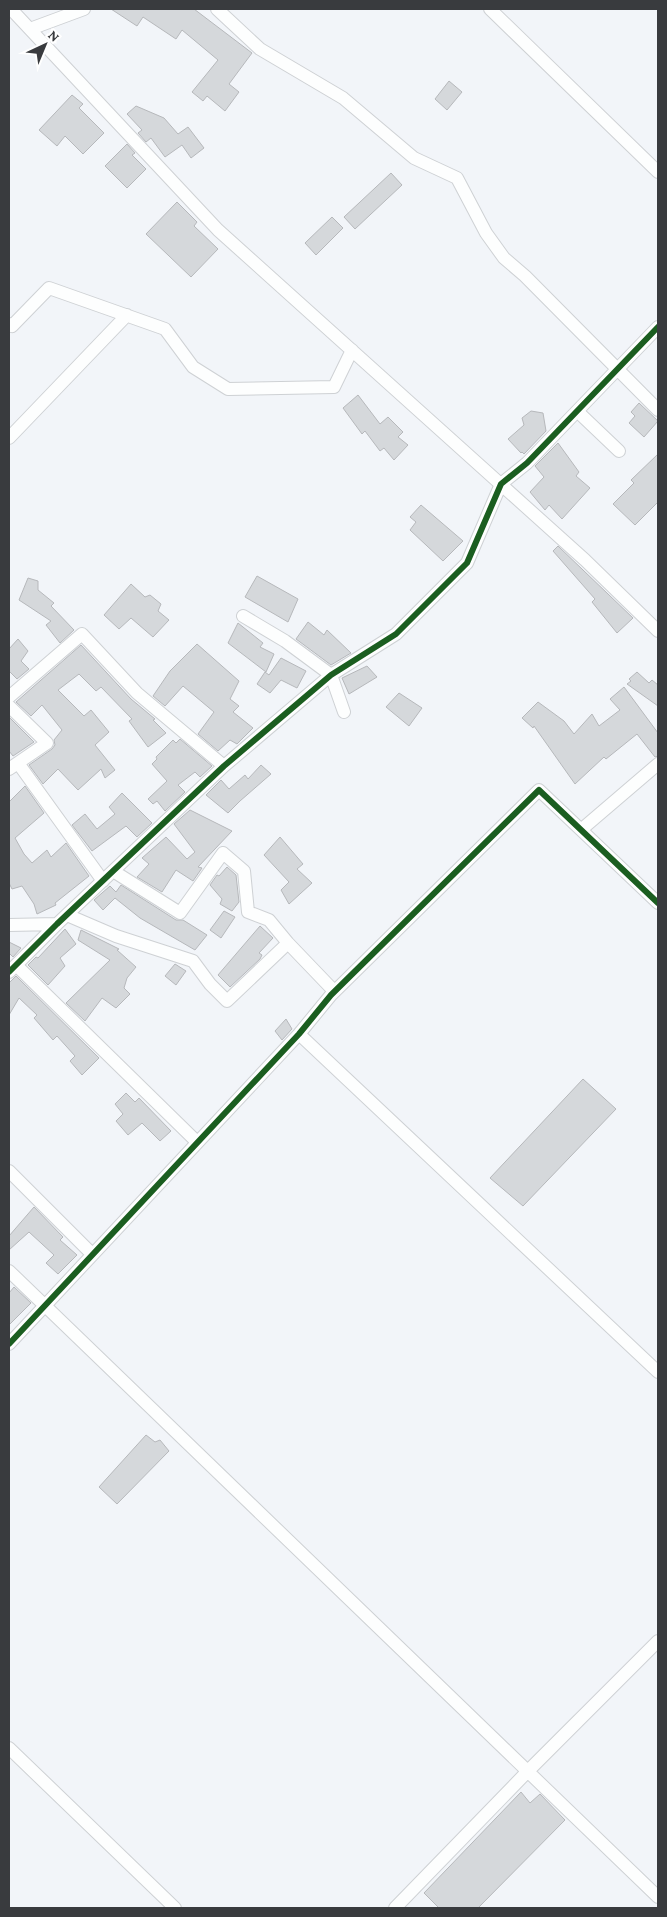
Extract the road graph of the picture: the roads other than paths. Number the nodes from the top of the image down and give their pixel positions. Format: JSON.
{"nodes":[{"id":1,"x":11,"y":9,"type":"edge"},
{"id":2,"x":84,"y":9,"type":"edge"},
{"id":3,"x":217,"y":9,"type":"edge"},
{"id":4,"x":490,"y":9,"type":"edge"},
{"id":5,"x":30,"y":29,"type":"junction"},
{"id":6,"x":658,"y":172,"type":"edge"},
{"id":7,"x":127,"y":315,"type":"junction"},
{"id":8,"x":9,"y":324,"type":"edge"},
{"id":9,"x":658,"y":326,"type":"edge"},
{"id":10,"x":352,"y":350,"type":"junction"},
{"id":11,"x":617,"y":370,"type":"junction"},
{"id":12,"x":658,"y":410,"type":"edge"},
{"id":13,"x":577,"y":411,"type":"junction"},
{"id":14,"x":9,"y":438,"type":"edge"},
{"id":15,"x":619,"y":451,"type":"dead end"},
{"id":16,"x":501,"y":484,"type":"junction"},
{"id":17,"x":243,"y":616,"type":"dead end"},
{"id":18,"x":658,"y":631,"type":"edge"},
{"id":19,"x":331,"y":676,"type":"junction"},
{"id":20,"x":9,"y":697,"type":"edge"},
{"id":21,"x":9,"y":706,"type":"edge"},
{"id":22,"x":344,"y":712,"type":"dead end"},
{"id":23,"x":658,"y":764,"type":"edge"},
{"id":24,"x":13,"y":766,"type":"edge"},
{"id":25,"x":224,"y":766,"type":"junction"},
{"id":26,"x":582,"y":829,"type":"junction"},
{"id":27,"x":113,"y":871,"type":"junction"},
{"id":28,"x":103,"y":881,"type":"junction"},
{"id":29,"x":658,"y":903,"type":"edge"},
{"id":30,"x":67,"y":915,"type":"junction"},
{"id":31,"x":57,"y":924,"type":"junction"},
{"id":32,"x":9,"y":925,"type":"edge"},
{"id":33,"x":288,"y":943,"type":"junction"},
{"id":34,"x":12,"y":969,"type":"edge"},
{"id":35,"x":334,"y":991,"type":"junction"},
{"id":36,"x":299,"y":1034,"type":"junction"},
{"id":37,"x":197,"y":1142,"type":"junction"},
{"id":38,"x":9,"y":1171,"type":"edge"},
{"id":39,"x":92,"y":1254,"type":"junction"},
{"id":40,"x":9,"y":1271,"type":"edge"},
{"id":41,"x":46,"y":1306,"type":"junction"},
{"id":42,"x":9,"y":1344,"type":"edge"},
{"id":43,"x":658,"y":1372,"type":"edge"},
{"id":44,"x":658,"y":1641,"type":"edge"},
{"id":45,"x":9,"y":1748,"type":"edge"},
{"id":46,"x":527,"y":1772,"type":"junction"},
{"id":47,"x":658,"y":1897,"type":"edge"},
{"id":48,"x":175,"y":1908,"type":"edge"},
{"id":49,"x":395,"y":1908,"type":"edge"}],
"edges":[{"from":1,"to":5,"type":"street"},
{"from":2,"to":5,"type":"street"},
{"from":3,"to":11,"type":"street"},
{"from":4,"to":6,"type":"street"},
{"from":5,"to":10,"type":"street"},
{"from":7,"to":8,"type":"street"},
{"from":7,"to":10,"type":"street"},
{"from":7,"to":14,"type":"street"},
{"from":9,"to":11,"type":"street"},
{"from":10,"to":16,"type":"street"},
{"from":11,"to":12,"type":"street"},
{"from":11,"to":13,"type":"street"},
{"from":13,"to":15,"type":"street"},
{"from":13,"to":16,"type":"street"},
{"from":16,"to":18,"type":"street"},
{"from":16,"to":19,"type":"street"},
{"from":17,"to":19,"type":"street"},
{"from":19,"to":22,"type":"street"},
{"from":19,"to":25,"type":"street"},
{"from":20,"to":25,"type":"street"},
{"from":21,"to":24,"type":"street"},
{"from":23,"to":26,"type":"street"},
{"from":24,"to":28,"type":"street"},
{"from":25,"to":27,"type":"street"},
{"from":26,"to":29,"type":"street"},
{"from":26,"to":35,"type":"street"},
{"from":27,"to":28,"type":"street"},
{"from":27,"to":33,"type":"street"},
{"from":28,"to":30,"type":"street"},
{"from":30,"to":31,"type":"street"},
{"from":30,"to":33,"type":"street"},
{"from":31,"to":32,"type":"street"},
{"from":31,"to":34,"type":"street"},
{"from":33,"to":35,"type":"street"},
{"from":34,"to":37,"type":"street"},
{"from":35,"to":36,"type":"street"},
{"from":36,"to":37,"type":"street"},
{"from":36,"to":43,"type":"street"},
{"from":37,"to":39,"type":"street"},
{"from":38,"to":39,"type":"street"},
{"from":39,"to":41,"type":"street"},
{"from":40,"to":41,"type":"street"},
{"from":41,"to":42,"type":"street"},
{"from":41,"to":46,"type":"street"},
{"from":44,"to":46,"type":"street"},
{"from":45,"to":48,"type":"street"},
{"from":46,"to":47,"type":"street"},
{"from":46,"to":49,"type":"street"}]}
